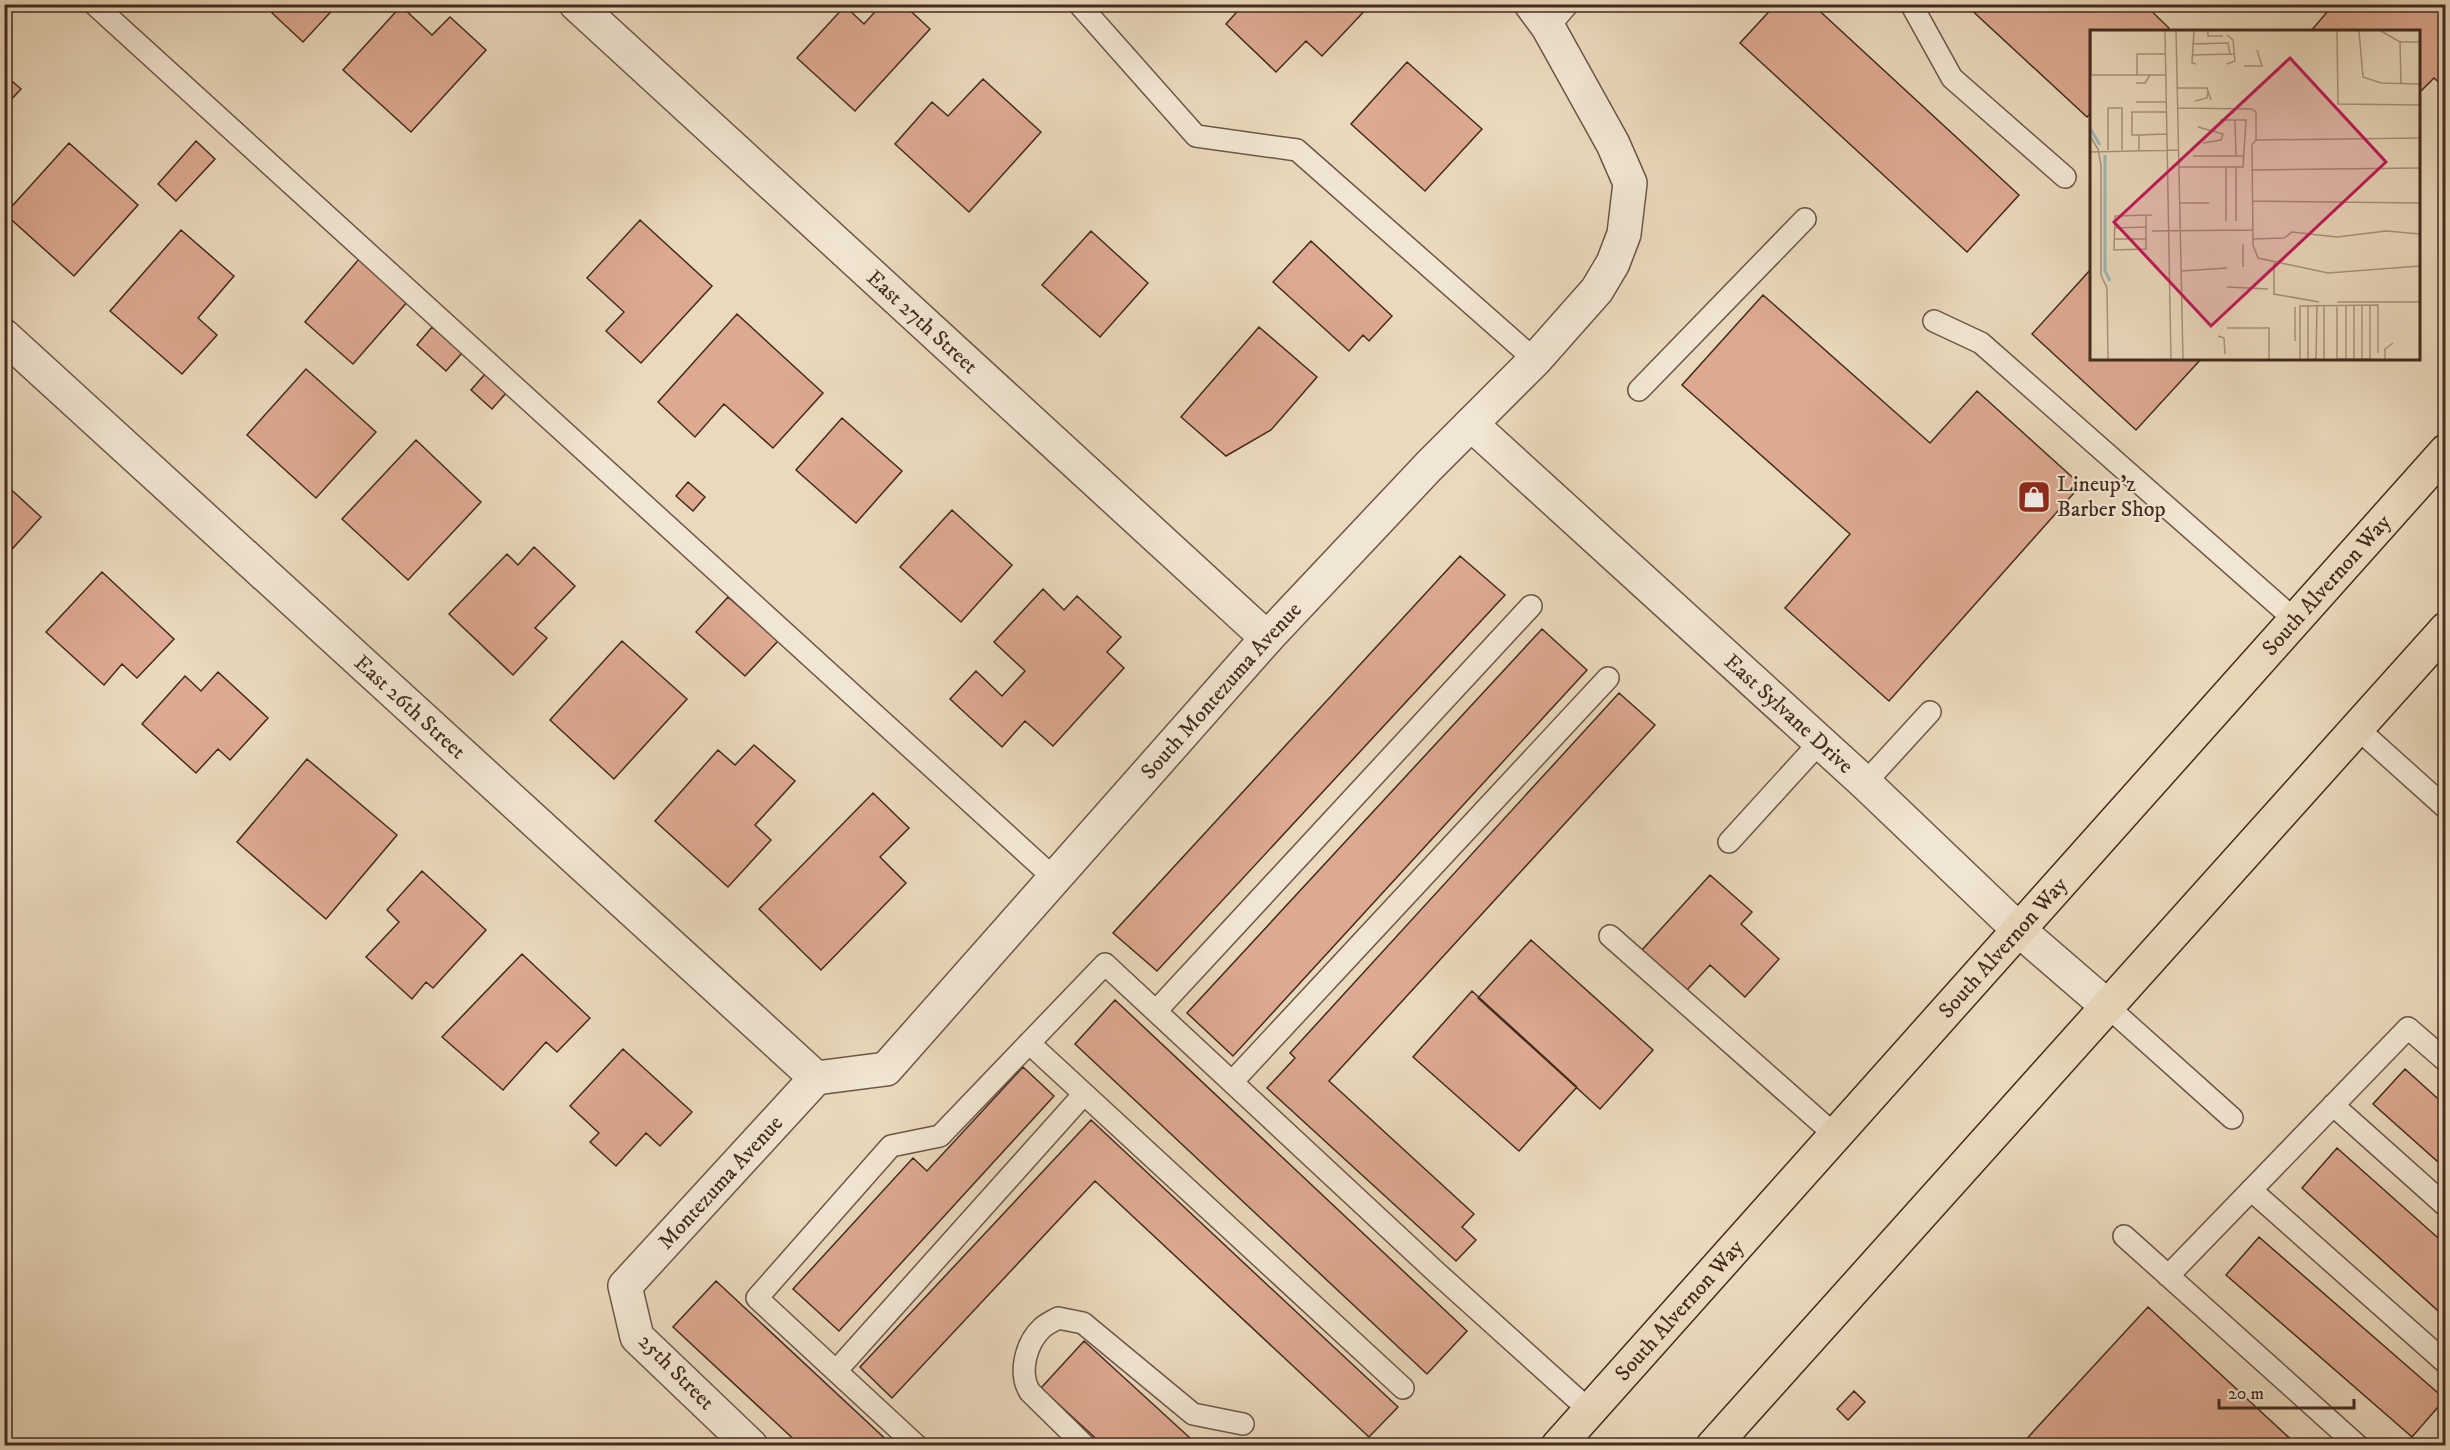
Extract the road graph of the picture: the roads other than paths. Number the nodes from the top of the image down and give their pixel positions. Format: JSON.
{"nodes":[{"id":1,"x":94,"y":4,"type":"edge"},
{"id":2,"x":576,"y":4,"type":"edge"},
{"id":3,"x":1079,"y":4,"type":"edge"},
{"id":4,"x":1911,"y":4,"type":"edge"},
{"id":5,"x":1549,"y":12,"type":"edge"},
{"id":6,"x":2066,"y":177,"type":"dead end"},
{"id":7,"x":1805,"y":219,"type":"dead end"},
{"id":8,"x":1934,"y":321,"type":"dead end"},
{"id":9,"x":4,"y":336,"type":"edge"},
{"id":10,"x":1535,"y":360,"type":"junction"},
{"id":11,"x":1639,"y":390,"type":"dead end"},
{"id":12,"x":1471,"y":424,"type":"junction"},
{"id":13,"x":2445,"y":451,"type":"edge"},
{"id":14,"x":1532,"y":606,"type":"dead end"},
{"id":15,"x":2295,"y":620,"type":"junction"},
{"id":16,"x":2445,"y":629,"type":"edge"},
{"id":17,"x":1267,"y":638,"type":"junction"},
{"id":18,"x":1608,"y":678,"type":"dead end"},
{"id":19,"x":1930,"y":712,"type":"dead end"},
{"id":20,"x":2357,"y":728,"type":"junction"},
{"id":21,"x":1820,"y":742,"type":"junction"},
{"id":22,"x":1865,"y":783,"type":"junction"},
{"id":23,"x":2445,"y":808,"type":"edge"},
{"id":24,"x":1729,"y":842,"type":"dead end"},
{"id":25,"x":1055,"y":879,"type":"junction"},
{"id":26,"x":2019,"y":930,"type":"junction"},
{"id":27,"x":1610,"y":936,"type":"dead end"},
{"id":28,"x":2107,"y":1006,"type":"junction"},
{"id":29,"x":1156,"y":1011,"type":"junction"},
{"id":30,"x":1029,"y":1043,"type":"junction"},
{"id":31,"x":2445,"y":1061,"type":"edge"},
{"id":32,"x":816,"y":1078,"type":"junction"},
{"id":33,"x":1232,"y":1082,"type":"junction"},
{"id":34,"x":1084,"y":1094,"type":"junction"},
{"id":35,"x":2333,"y":1105,"type":"junction"},
{"id":36,"x":2232,"y":1119,"type":"dead end"},
{"id":37,"x":1835,"y":1135,"type":"junction"},
{"id":38,"x":2251,"y":1190,"type":"junction"},
{"id":39,"x":2445,"y":1206,"type":"edge"},
{"id":40,"x":2124,"y":1236,"type":"dead end"},
{"id":41,"x":2168,"y":1276,"type":"junction"},
{"id":42,"x":625,"y":1286,"type":"joint"},
{"id":43,"x":2445,"y":1363,"type":"edge"},
{"id":44,"x":836,"y":1371,"type":"junction"},
{"id":45,"x":1403,"y":1388,"type":"dead end"},
{"id":46,"x":1589,"y":1410,"type":"junction"},
{"id":47,"x":1243,"y":1424,"type":"dead end"},
{"id":48,"x":751,"y":1446,"type":"edge"},
{"id":49,"x":917,"y":1446,"type":"edge"},
{"id":50,"x":1085,"y":1446,"type":"edge"},
{"id":51,"x":1558,"y":1446,"type":"edge"},
{"id":52,"x":1713,"y":1446,"type":"edge"},
{"id":53,"x":2358,"y":1446,"type":"edge"}],
"edges":[{"from":1,"to":25,"type":"lane"},
{"from":2,"to":17,"type":"street","name":"East 27th Street"},
{"from":3,"to":10,"type":"lane"},
{"from":4,"to":6,"type":"lane"},
{"from":5,"to":10,"type":"street","name":"South Montezuma Avenue"},
{"from":7,"to":11,"type":"lane"},
{"from":8,"to":15,"type":"lane"},
{"from":9,"to":32,"type":"street","name":"East 26th Street"},
{"from":10,"to":12,"type":"street","name":"South Montezuma Avenue"},
{"from":12,"to":17,"type":"street","name":"South Montezuma Avenue"},
{"from":12,"to":21,"type":"street","name":"East Sylvane Drive"},
{"from":13,"to":15,"type":"main road","name":"South Alvernon Way"},
{"from":14,"to":29,"type":"lane"},
{"from":15,"to":26,"type":"main road","name":"South Alvernon Way"},
{"from":16,"to":20,"type":"main road"},
{"from":17,"to":25,"type":"street","name":"South Montezuma Avenue"},
{"from":18,"to":33,"type":"lane"},
{"from":19,"to":22,"type":"lane"},
{"from":20,"to":23,"type":"lane"},
{"from":20,"to":28,"type":"main road"},
{"from":21,"to":22,"type":"street","name":"East Sylvane Drive"},
{"from":21,"to":24,"type":"lane"},
{"from":22,"to":26,"type":"street","name":"East Sylvane Drive"},
{"from":25,"to":32,"type":"street","name":"South Montezuma Avenue"},
{"from":26,"to":28,"type":"street","name":"East Sylvane Drive"},
{"from":26,"to":37,"type":"main road","name":"South Alvernon Way"},
{"from":27,"to":37,"type":"lane"},
{"from":28,"to":36,"type":"lane"},
{"from":28,"to":52,"type":"main road"},
{"from":29,"to":30,"type":"lane"},
{"from":29,"to":33,"type":"lane"},
{"from":30,"to":34,"type":"lane"},
{"from":30,"to":44,"type":"lane"},
{"from":31,"to":35,"type":"lane"},
{"from":32,"to":42,"type":"street","name":"Montezuma Avenue"},
{"from":33,"to":46,"type":"lane"},
{"from":34,"to":44,"type":"lane"},
{"from":34,"to":45,"type":"lane"},
{"from":35,"to":38,"type":"lane"},
{"from":35,"to":39,"type":"lane"},
{"from":37,"to":46,"type":"main road","name":"South Alvernon Way"},
{"from":38,"to":41,"type":"lane"},
{"from":38,"to":43,"type":"lane"},
{"from":40,"to":41,"type":"lane"},
{"from":41,"to":53,"type":"lane"},
{"from":42,"to":48,"type":"street","name":"25th Street"},
{"from":44,"to":49,"type":"lane"},
{"from":46,"to":51,"type":"main road","name":"South Alvernon Way"},
{"from":47,"to":50,"type":"lane"}]}
